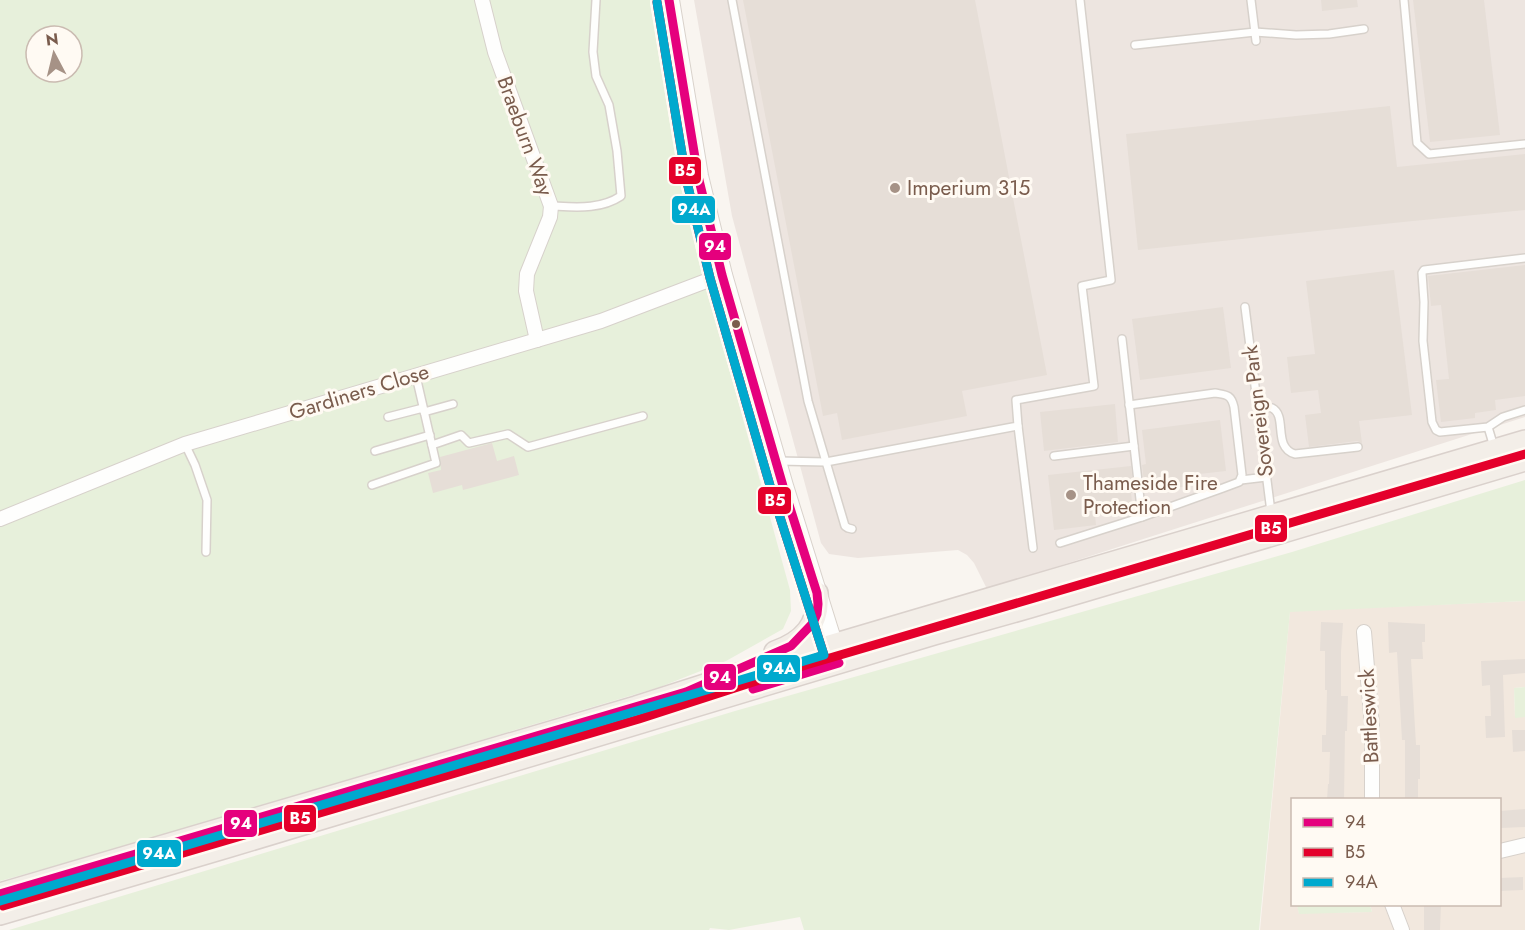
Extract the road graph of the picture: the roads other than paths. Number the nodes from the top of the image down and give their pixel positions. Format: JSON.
{"nodes":[{"id":1,"x":482,"y":0,"type":"edge"},
{"id":2,"x":596,"y":0,"type":"edge"},
{"id":3,"x":669,"y":0,"type":"edge"},
{"id":4,"x":732,"y":0,"type":"edge"},
{"id":5,"x":1080,"y":0,"type":"edge"},
{"id":6,"x":1251,"y":0,"type":"edge"},
{"id":7,"x":1404,"y":0,"type":"edge"},
{"id":8,"x":1364,"y":29,"type":"dead end"},
{"id":9,"x":1255,"y":32,"type":"junction"},
{"id":10,"x":1256,"y":41,"type":"dead end"},
{"id":11,"x":1135,"y":45,"type":"dead end"},
{"id":12,"x":1525,"y":144,"type":"edge"},
{"id":13,"x":551,"y":206,"type":"junction"},
{"id":14,"x":1525,"y":258,"type":"edge"},
{"id":15,"x":722,"y":275,"type":"junction"},
{"id":16,"x":1245,"y":306,"type":"dead end"},
{"id":17,"x":1122,"y":339,"type":"dead end"},
{"id":18,"x":537,"y":340,"type":"junction"},
{"id":19,"x":416,"y":376,"type":"junction"},
{"id":20,"x":453,"y":404,"type":"dead end"},
{"id":21,"x":1129,"y":405,"type":"junction"},
{"id":22,"x":1258,"y":409,"type":"junction"},
{"id":23,"x":424,"y":410,"type":"junction"},
{"id":24,"x":1525,"y":410,"type":"edge"},
{"id":25,"x":643,"y":416,"type":"dead end"},
{"id":26,"x":388,"y":417,"type":"dead end"},
{"id":27,"x":1018,"y":426,"type":"junction"},
{"id":28,"x":1488,"y":427,"type":"junction"},
{"id":29,"x":430,"y":435,"type":"junction"},
{"id":30,"x":1525,"y":441,"type":"edge"},
{"id":31,"x":185,"y":444,"type":"junction"},
{"id":32,"x":432,"y":445,"type":"junction"},
{"id":33,"x":1134,"y":446,"type":"junction"},
{"id":34,"x":1358,"y":447,"type":"dead end"},
{"id":35,"x":1494,"y":450,"type":"junction"},
{"id":36,"x":375,"y":451,"type":"dead end"},
{"id":37,"x":1054,"y":456,"type":"dead end"},
{"id":38,"x":1525,"y":460,"type":"edge"},
{"id":39,"x":775,"y":461,"type":"junction"},
{"id":40,"x":826,"y":462,"type":"junction"},
{"id":41,"x":1266,"y":477,"type":"junction"},
{"id":42,"x":1241,"y":480,"type":"junction"},
{"id":43,"x":372,"y":485,"type":"dead end"},
{"id":44,"x":1272,"y":516,"type":"junction"},
{"id":45,"x":1142,"y":517,"type":"junction"},
{"id":46,"x":0,"y":519,"type":"edge"},
{"id":47,"x":852,"y":529,"type":"dead end"},
{"id":48,"x":1060,"y":543,"type":"dead end"},
{"id":49,"x":1033,"y":548,"type":"dead end"},
{"id":50,"x":206,"y":552,"type":"dead end"},
{"id":51,"x":817,"y":593,"type":"junction"},
{"id":52,"x":931,"y":626,"type":"junction"},
{"id":53,"x":1364,"y":632,"type":"dead end"},
{"id":54,"x":836,"y":654,"type":"junction"},
{"id":55,"x":686,"y":692,"type":"junction"},
{"id":56,"x":1372,"y":798,"type":"edge"},
{"id":57,"x":1525,"y":845,"type":"edge"},
{"id":58,"x":1501,"y":851,"type":"edge"},
{"id":59,"x":0,"y":894,"type":"edge"},
{"id":60,"x":1393,"y":906,"type":"edge"},
{"id":61,"x":0,"y":914,"type":"edge"},
{"id":62,"x":1402,"y":930,"type":"edge"}],
"edges":[{"from":1,"to":13,"type":"street","name":"Braeburn Way"},
{"from":2,"to":13,"type":"lane"},
{"from":3,"to":15,"type":"street"},
{"from":4,"to":40,"type":"lane"},
{"from":5,"to":27,"type":"lane"},
{"from":6,"to":9,"type":"lane"},
{"from":7,"to":12,"type":"lane"},
{"from":8,"to":9,"type":"lane"},
{"from":9,"to":10,"type":"lane"},
{"from":9,"to":11,"type":"lane"},
{"from":13,"to":18,"type":"street","name":"Braeburn Way"},
{"from":14,"to":28,"type":"lane"},
{"from":15,"to":18,"type":"street","name":"Gardiners Close"},
{"from":15,"to":39,"type":"street"},
{"from":16,"to":22,"type":"lane","name":"Sovereign Park"},
{"from":17,"to":21,"type":"lane"},
{"from":18,"to":19,"type":"street","name":"Gardiners Close"},
{"from":19,"to":23,"type":"lane"},
{"from":19,"to":31,"type":"street","name":"Gardiners Close"},
{"from":20,"to":23,"type":"lane"},
{"from":21,"to":33,"type":"lane"},
{"from":21,"to":42,"type":"lane"},
{"from":22,"to":34,"type":"lane"},
{"from":22,"to":41,"type":"lane","name":"Sovereign Park"},
{"from":23,"to":26,"type":"lane"},
{"from":23,"to":29,"type":"lane"},
{"from":24,"to":28,"type":"lane"},
{"from":25,"to":32,"type":"lane"},
{"from":27,"to":40,"type":"lane"},
{"from":27,"to":49,"type":"lane"},
{"from":28,"to":35,"type":"lane"},
{"from":29,"to":32,"type":"lane"},
{"from":29,"to":36,"type":"lane"},
{"from":30,"to":35,"type":"main road"},
{"from":31,"to":46,"type":"street","name":"Gardiners Close"},
{"from":31,"to":50,"type":"lane"},
{"from":32,"to":43,"type":"lane"},
{"from":33,"to":37,"type":"lane"},
{"from":33,"to":45,"type":"lane"},
{"from":35,"to":44,"type":"main road"},
{"from":38,"to":52,"type":"main road"},
{"from":39,"to":40,"type":"lane"},
{"from":39,"to":51,"type":"street"},
{"from":40,"to":47,"type":"lane"},
{"from":41,"to":42,"type":"lane"},
{"from":41,"to":44,"type":"lane","name":"Sovereign Park"},
{"from":42,"to":45,"type":"lane"},
{"from":44,"to":52,"type":"main road"},
{"from":45,"to":48,"type":"lane"},
{"from":51,"to":54,"type":"street"},
{"from":51,"to":55,"type":"main road"},
{"from":52,"to":54,"type":"main road"},
{"from":53,"to":56,"type":"street","name":"Battleswick"},
{"from":54,"to":55,"type":"main road"},
{"from":54,"to":61,"type":"main road"},
{"from":55,"to":59,"type":"main road"},
{"from":57,"to":58,"type":"street"},
{"from":60,"to":62,"type":"street"}]}
